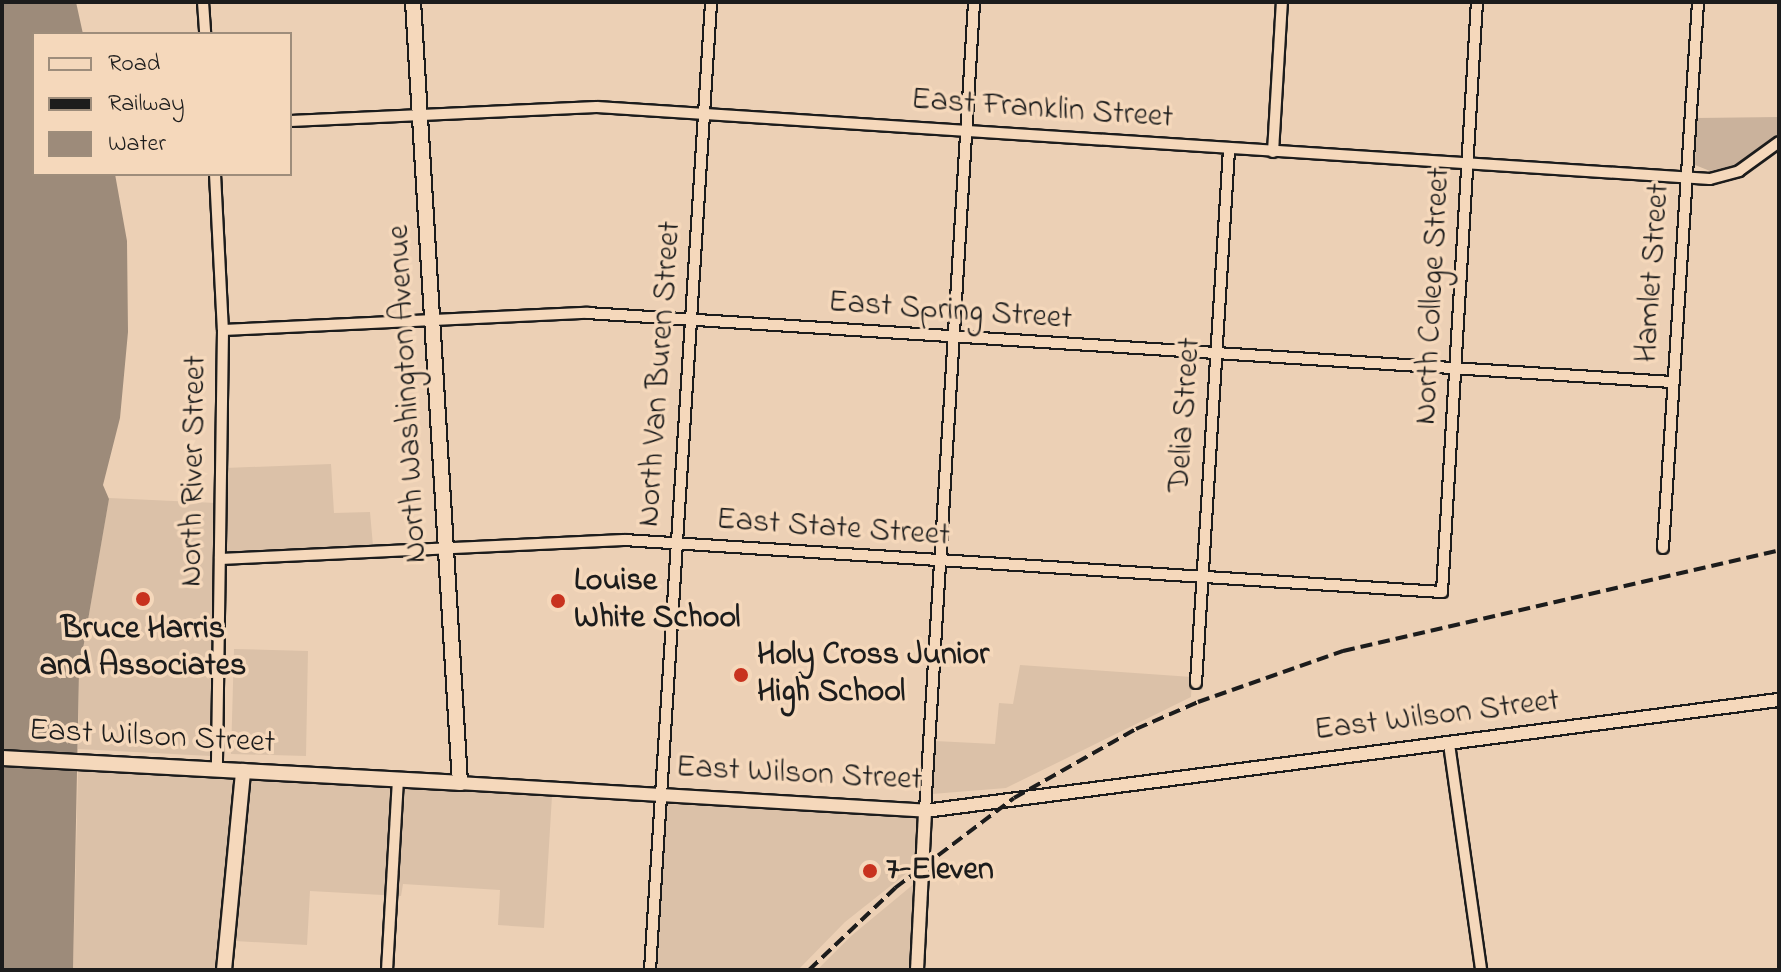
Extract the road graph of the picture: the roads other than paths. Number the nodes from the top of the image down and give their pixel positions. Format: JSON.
{"nodes":[{"id":1,"x":203,"y":2,"type":"edge"},
{"id":2,"x":413,"y":2,"type":"edge"},
{"id":3,"x":711,"y":2,"type":"edge"},
{"id":4,"x":974,"y":2,"type":"edge"},
{"id":5,"x":1282,"y":2,"type":"edge"},
{"id":6,"x":1477,"y":2,"type":"edge"},
{"id":7,"x":1698,"y":2,"type":"edge"},
{"id":8,"x":205,"y":32,"type":"edge"},
{"id":9,"x":704,"y":113,"type":"junction"},
{"id":10,"x":421,"y":114,"type":"junction"},
{"id":11,"x":292,"y":121,"type":"edge"},
{"id":12,"x":966,"y":130,"type":"junction"},
{"id":13,"x":1779,"y":142,"type":"edge"},
{"id":14,"x":1229,"y":150,"type":"junction"},
{"id":15,"x":1273,"y":152,"type":"junction"},
{"id":16,"x":1467,"y":164,"type":"junction"},
{"id":17,"x":215,"y":176,"type":"edge"},
{"id":18,"x":1686,"y":178,"type":"junction"},
{"id":19,"x":433,"y":320,"type":"junction"},
{"id":20,"x":691,"y":320,"type":"junction"},
{"id":21,"x":223,"y":330,"type":"junction"},
{"id":22,"x":953,"y":339,"type":"junction"},
{"id":23,"x":1216,"y":354,"type":"junction"},
{"id":24,"x":1456,"y":368,"type":"junction"},
{"id":25,"x":1673,"y":382,"type":"junction"},
{"id":26,"x":677,"y":544,"type":"junction"},
{"id":27,"x":445,"y":547,"type":"junction"},
{"id":28,"x":1663,"y":548,"type":"dead end"},
{"id":29,"x":220,"y":559,"type":"junction"},
{"id":30,"x":941,"y":563,"type":"junction"},
{"id":31,"x":1202,"y":579,"type":"junction"},
{"id":32,"x":1442,"y":592,"type":"joint"},
{"id":33,"x":1196,"y":683,"type":"dead end"},
{"id":34,"x":1779,"y":700,"type":"edge"},
{"id":35,"x":1449,"y":744,"type":"junction"},
{"id":36,"x":2,"y":758,"type":"edge"},
{"id":37,"x":217,"y":769,"type":"junction"},
{"id":38,"x":243,"y":771,"type":"junction"},
{"id":39,"x":398,"y":781,"type":"junction"},
{"id":40,"x":460,"y":783,"type":"junction"},
{"id":41,"x":660,"y":796,"type":"junction"},
{"id":42,"x":925,"y":811,"type":"junction"},
{"id":43,"x":224,"y":970,"type":"edge"},
{"id":44,"x":387,"y":970,"type":"edge"},
{"id":45,"x":650,"y":970,"type":"edge"},
{"id":46,"x":917,"y":970,"type":"edge"},
{"id":47,"x":1481,"y":970,"type":"edge"}],
"edges":[{"from":1,"to":8,"type":"street"},
{"from":2,"to":10,"type":"main road","name":"North Washington Avenue"},
{"from":3,"to":9,"type":"street","name":"North Van Buren Street"},
{"from":4,"to":12,"type":"street"},
{"from":5,"to":15,"type":"street"},
{"from":6,"to":16,"type":"street","name":"North College Street"},
{"from":7,"to":18,"type":"street","name":"Hamlet Street"},
{"from":9,"to":10,"type":"street","name":"East Franklin Street"},
{"from":9,"to":12,"type":"street","name":"East Franklin Street"},
{"from":9,"to":20,"type":"street","name":"North Van Buren Street"},
{"from":10,"to":11,"type":"street","name":"East Franklin Street"},
{"from":10,"to":19,"type":"main road","name":"North Washington Avenue"},
{"from":12,"to":14,"type":"street","name":"East Franklin Street"},
{"from":12,"to":22,"type":"street"},
{"from":13,"to":18,"type":"street","name":"East Franklin Street"},
{"from":14,"to":15,"type":"street","name":"East Franklin Street"},
{"from":14,"to":23,"type":"street","name":"Delia Street"},
{"from":15,"to":16,"type":"street","name":"East Franklin Street"},
{"from":16,"to":18,"type":"street","name":"East Franklin Street"},
{"from":16,"to":24,"type":"street","name":"North College Street"},
{"from":17,"to":21,"type":"street","name":"North River Street"},
{"from":18,"to":25,"type":"street","name":"Hamlet Street"},
{"from":19,"to":20,"type":"street","name":"East Spring Street"},
{"from":19,"to":21,"type":"street","name":"East Spring Street"},
{"from":19,"to":27,"type":"main road","name":"North Washington Avenue"},
{"from":20,"to":22,"type":"street","name":"East Spring Street"},
{"from":20,"to":26,"type":"street","name":"North Van Buren Street"},
{"from":21,"to":29,"type":"street","name":"North River Street"},
{"from":22,"to":23,"type":"street","name":"East Spring Street"},
{"from":22,"to":30,"type":"street"},
{"from":23,"to":24,"type":"street","name":"East Spring Street"},
{"from":23,"to":31,"type":"street","name":"Delia Street"},
{"from":24,"to":25,"type":"street","name":"East Spring Street"},
{"from":24,"to":32,"type":"street","name":"North College Street"},
{"from":25,"to":28,"type":"street","name":"Hamlet Street"},
{"from":26,"to":27,"type":"street","name":"East State Street"},
{"from":26,"to":30,"type":"street","name":"East State Street"},
{"from":26,"to":41,"type":"street","name":"North Van Buren Street"},
{"from":27,"to":29,"type":"street","name":"East State Street"},
{"from":27,"to":40,"type":"main road","name":"North Washington Avenue"},
{"from":29,"to":37,"type":"street","name":"North River Street"},
{"from":30,"to":31,"type":"street","name":"East State Street"},
{"from":30,"to":42,"type":"street"},
{"from":31,"to":32,"type":"street","name":"East State Street"},
{"from":31,"to":33,"type":"street","name":"Delia Street"},
{"from":34,"to":35,"type":"street","name":"East Wilson Street"},
{"from":35,"to":42,"type":"street","name":"East Wilson Street"},
{"from":35,"to":47,"type":"street"},
{"from":36,"to":37,"type":"main road","name":"East Wilson Street"},
{"from":37,"to":38,"type":"main road","name":"East Wilson Street"},
{"from":38,"to":39,"type":"main road","name":"East Wilson Street"},
{"from":38,"to":43,"type":"main road"},
{"from":39,"to":40,"type":"main road","name":"East Wilson Street"},
{"from":39,"to":44,"type":"street"},
{"from":40,"to":41,"type":"street","name":"East Wilson Street"},
{"from":41,"to":42,"type":"street","name":"East Wilson Street"},
{"from":41,"to":45,"type":"street","name":"North Van Buren Street"},
{"from":42,"to":46,"type":"street"}]}
